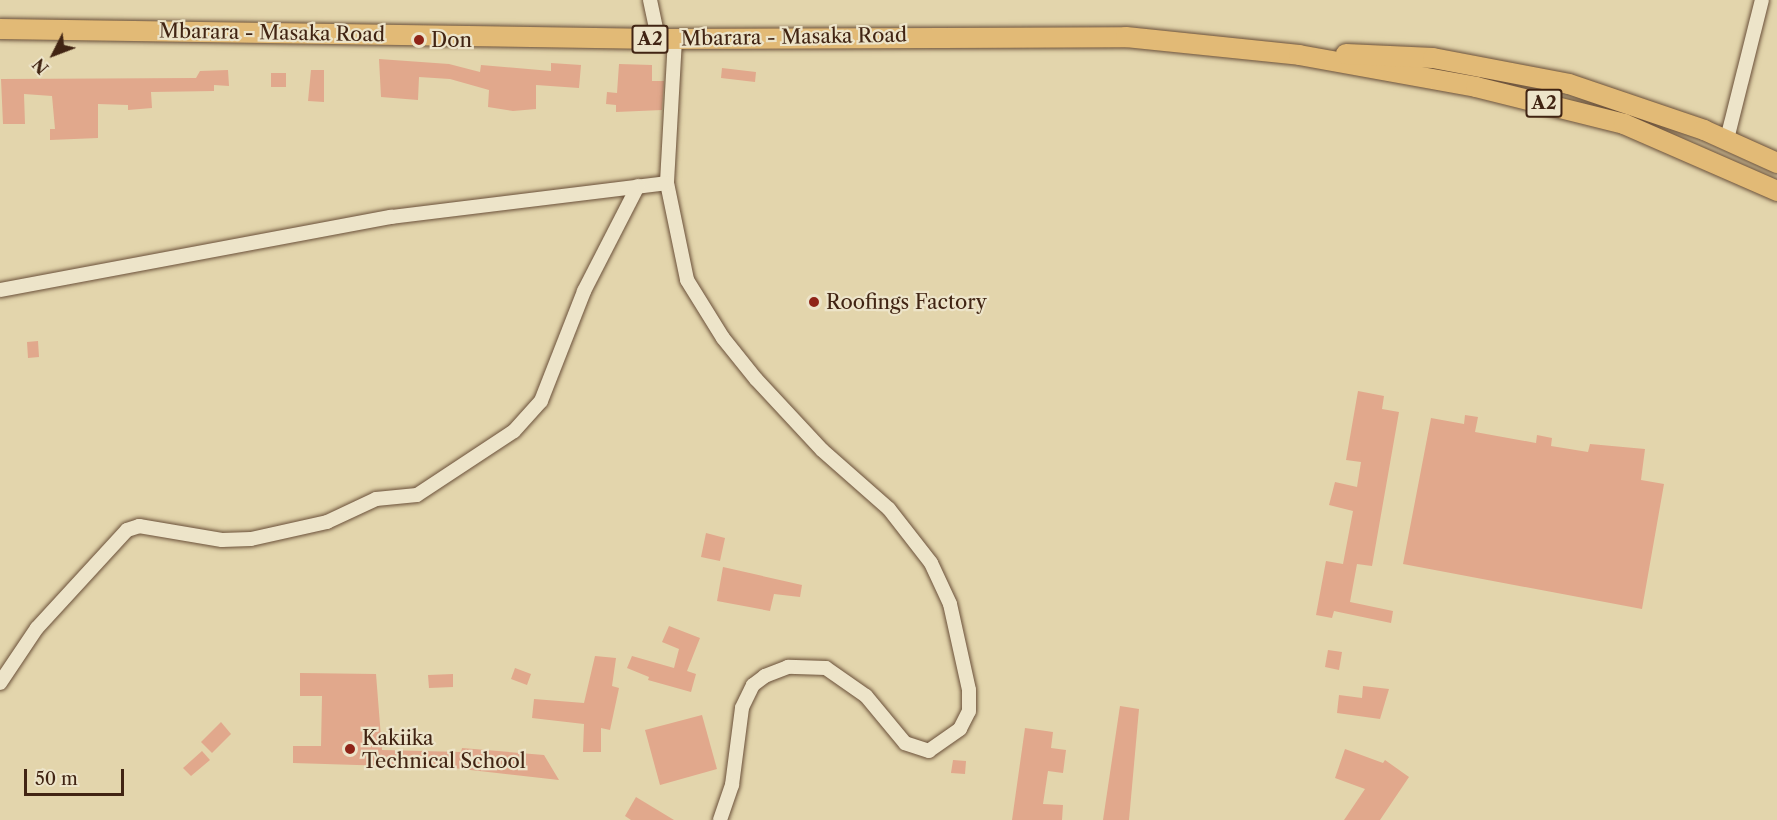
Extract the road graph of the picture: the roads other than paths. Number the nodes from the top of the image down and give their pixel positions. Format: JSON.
{"nodes":[{"id":1,"x":650,"y":0,"type":"edge"},
{"id":2,"x":1762,"y":0,"type":"edge"},
{"id":3,"x":0,"y":29,"type":"edge"},
{"id":4,"x":667,"y":39,"type":"junction"},
{"id":5,"x":1299,"y":55,"type":"junction"},
{"id":6,"x":1727,"y":140,"type":"junction"},
{"id":7,"x":1777,"y":163,"type":"edge"},
{"id":8,"x":667,"y":183,"type":"junction"},
{"id":9,"x":638,"y":186,"type":"junction"},
{"id":10,"x":1777,"y":191,"type":"edge"},
{"id":11,"x":0,"y":290,"type":"edge"},
{"id":12,"x":0,"y":683,"type":"edge"},
{"id":13,"x":720,"y":820,"type":"edge"}],
"edges":[{"from":1,"to":4,"type":"street"},
{"from":2,"to":6,"type":"street"},
{"from":3,"to":4,"type":"highway","name":"Mbarara - Masaka Road","number":"A2"},
{"from":4,"to":5,"type":"highway","name":"Mbarara - Masaka Road","number":"A2"},
{"from":4,"to":8,"type":"street"},
{"from":5,"to":6,"type":"highway","name":"Mbarara - Masaka Road","number":"A2"},
{"from":5,"to":10,"type":"highway","name":"Mbarara - Masaka Road","number":"A2"},
{"from":6,"to":7,"type":"highway","name":"Mbarara - Masaka Road","number":"A2"},
{"from":8,"to":9,"type":"street"},
{"from":8,"to":13,"type":"street"},
{"from":9,"to":11,"type":"street"},
{"from":9,"to":12,"type":"street"}]}
